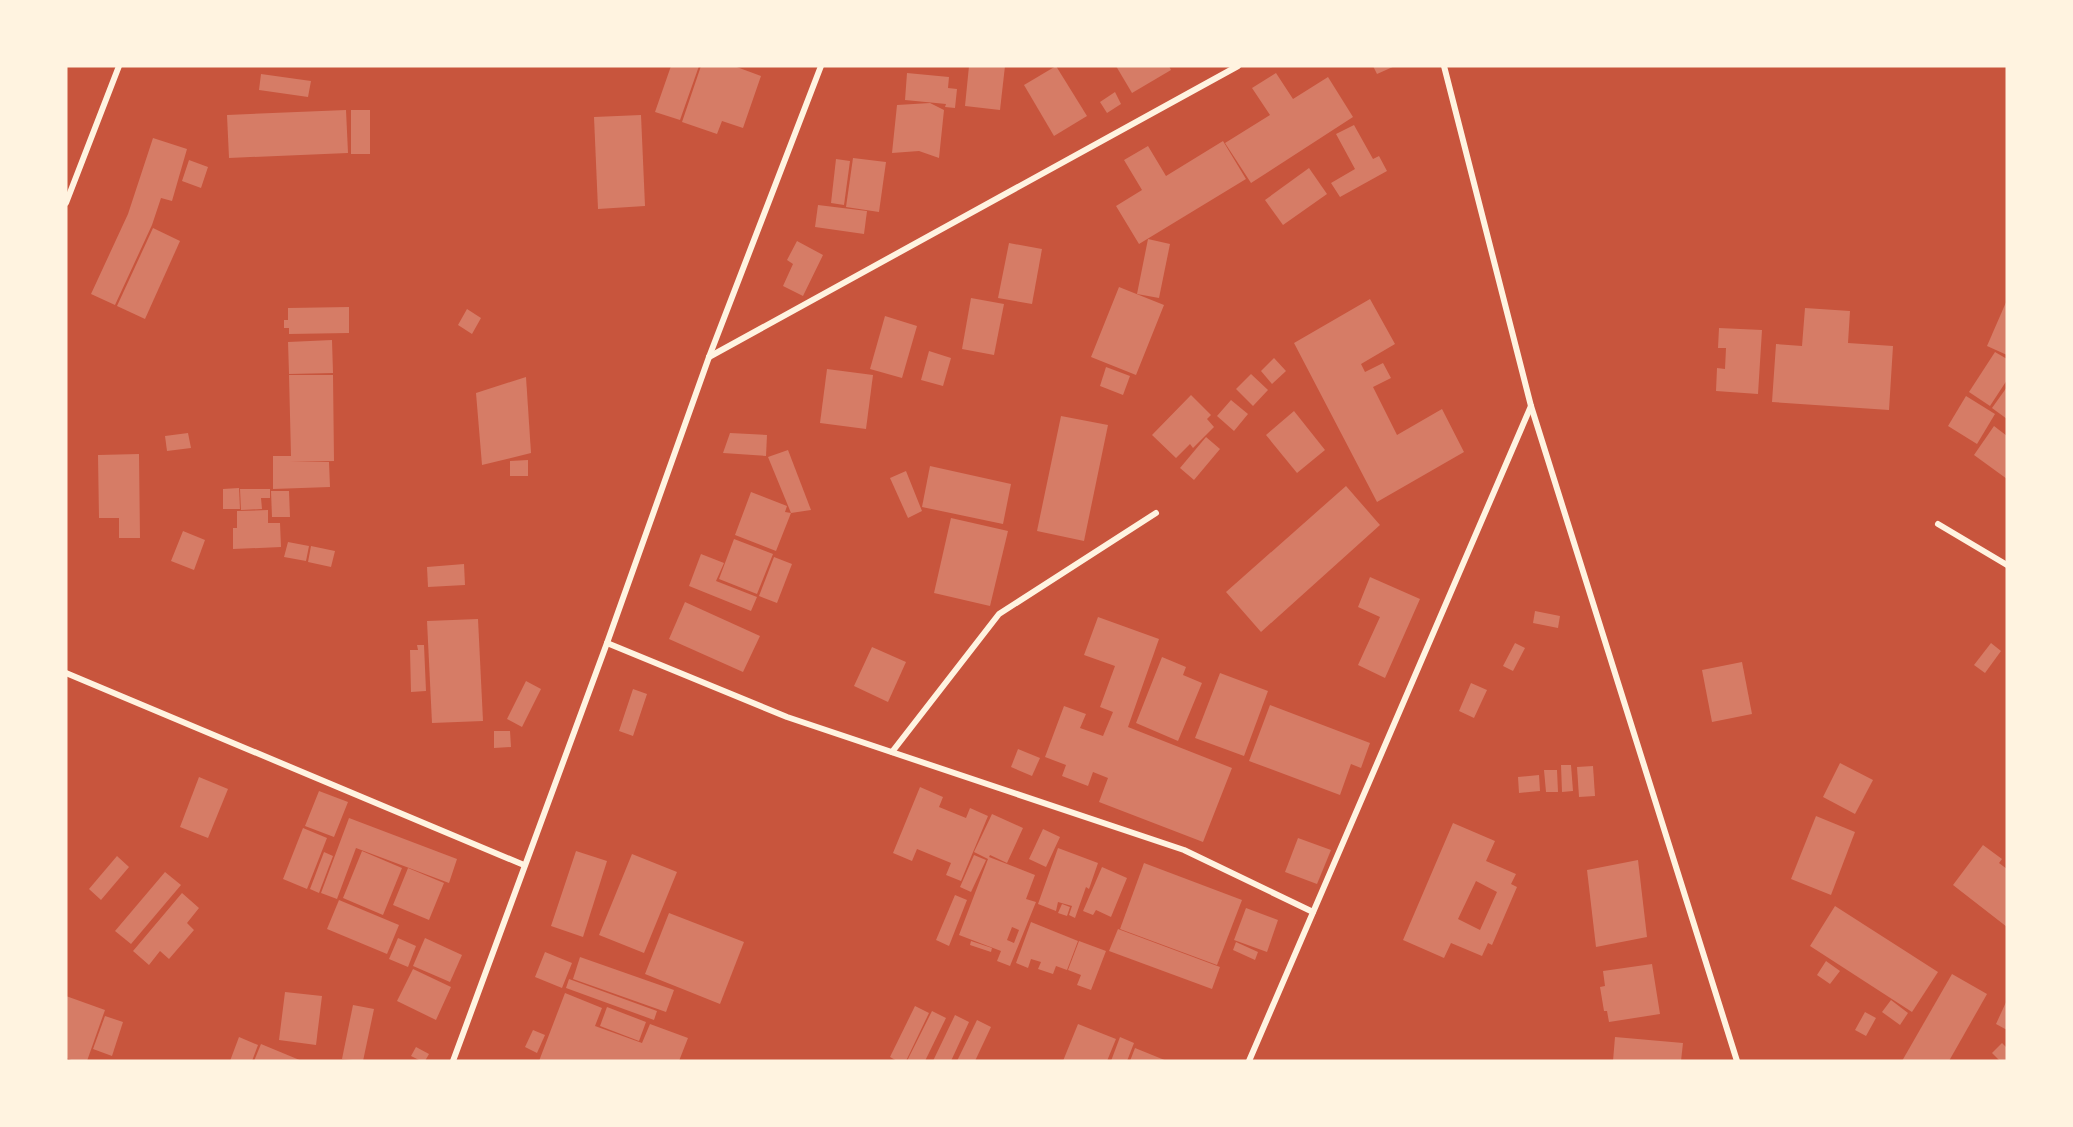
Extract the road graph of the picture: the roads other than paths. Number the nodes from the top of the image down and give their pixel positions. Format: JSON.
{"nodes":[{"id":1,"x":119,"y":66,"type":"edge"},
{"id":2,"x":821,"y":66,"type":"edge"},
{"id":3,"x":1238,"y":66,"type":"edge"},
{"id":4,"x":1444,"y":66,"type":"edge"},
{"id":5,"x":66,"y":203,"type":"edge"},
{"id":6,"x":709,"y":357,"type":"junction"},
{"id":7,"x":1531,"y":406,"type":"junction"},
{"id":8,"x":1156,"y":513,"type":"dead end"},
{"id":9,"x":1938,"y":524,"type":"dead end"},
{"id":10,"x":2007,"y":565,"type":"edge"},
{"id":11,"x":607,"y":643,"type":"junction"},
{"id":12,"x":66,"y":673,"type":"edge"},
{"id":13,"x":892,"y":752,"type":"junction"},
{"id":14,"x":524,"y":865,"type":"junction"},
{"id":15,"x":1313,"y":912,"type":"junction"},
{"id":16,"x":453,"y":1061,"type":"edge"},
{"id":17,"x":1249,"y":1061,"type":"edge"},
{"id":18,"x":1737,"y":1061,"type":"edge"}],
"edges":[{"from":1,"to":5,"type":"street"},
{"from":2,"to":6,"type":"street"},
{"from":3,"to":6,"type":"street"},
{"from":4,"to":7,"type":"street"},
{"from":6,"to":11,"type":"street"},
{"from":7,"to":15,"type":"street"},
{"from":7,"to":18,"type":"street"},
{"from":8,"to":13,"type":"street"},
{"from":9,"to":10,"type":"street"},
{"from":11,"to":13,"type":"street"},
{"from":11,"to":14,"type":"street"},
{"from":12,"to":14,"type":"street"},
{"from":13,"to":15,"type":"street"},
{"from":14,"to":16,"type":"street"},
{"from":15,"to":17,"type":"street"}]}
